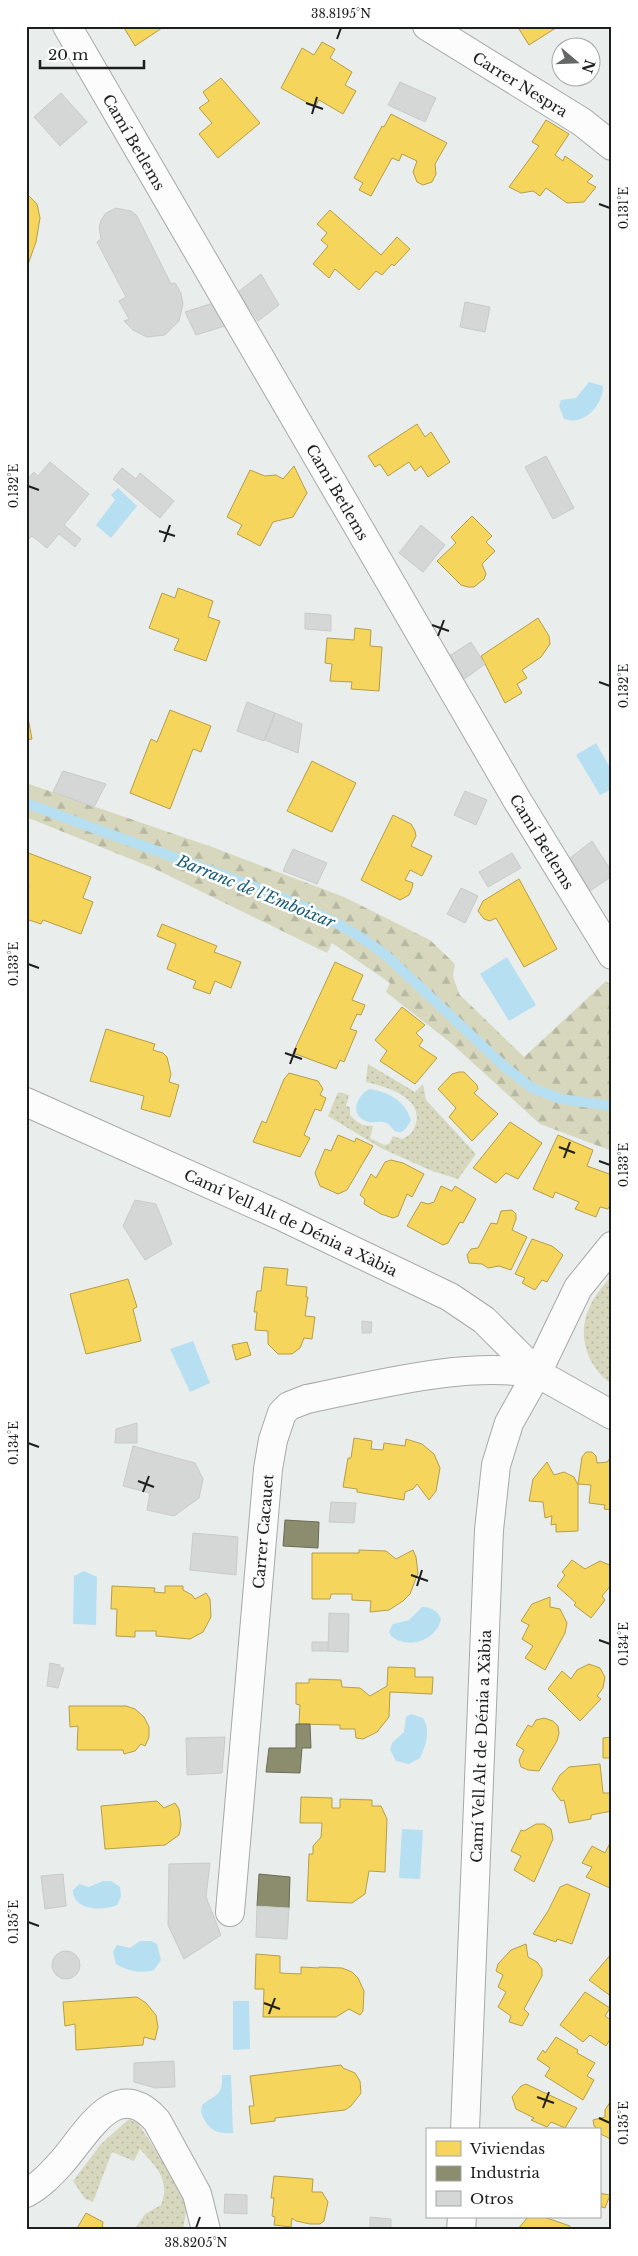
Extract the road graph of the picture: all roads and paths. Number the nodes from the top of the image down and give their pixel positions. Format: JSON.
{"nodes":[{"id":1,"x":67,"y":26,"type":"edge"},
{"id":2,"x":427,"y":26,"type":"edge"},
{"id":3,"x":612,"y":146,"type":"edge"},
{"id":4,"x":612,"y":955,"type":"edge"},
{"id":5,"x":26,"y":1102,"type":"edge"},
{"id":6,"x":612,"y":1246,"type":"edge"},
{"id":7,"x":536,"y":1373,"type":"junction"},
{"id":8,"x":612,"y":1415,"type":"edge"},
{"id":9,"x":230,"y":1912,"type":"dead end"},
{"id":10,"x":465,"y":2128,"type":"edge"},
{"id":11,"x":26,"y":2193,"type":"edge"},
{"id":12,"x":206,"y":2230,"type":"edge"}],
"edges":[{"from":1,"to":4,"type":"street","name":"Camí Betlems"},
{"from":2,"to":3,"type":"street","name":"Carrer Nespra"},
{"from":5,"to":7,"type":"street","name":"Camí Vell Alt de Dénia a Xàbia"},
{"from":6,"to":7,"type":"street"},
{"from":7,"to":8,"type":"street","name":"Camí Vell Alt de Dénia a Xàbia"},
{"from":7,"to":9,"type":"street","name":"Carrer Cacauet"},
{"from":7,"to":10,"type":"street","name":"Camí Vell Alt de Dénia a Xàbia"},
{"from":11,"to":12,"type":"street"}]}
